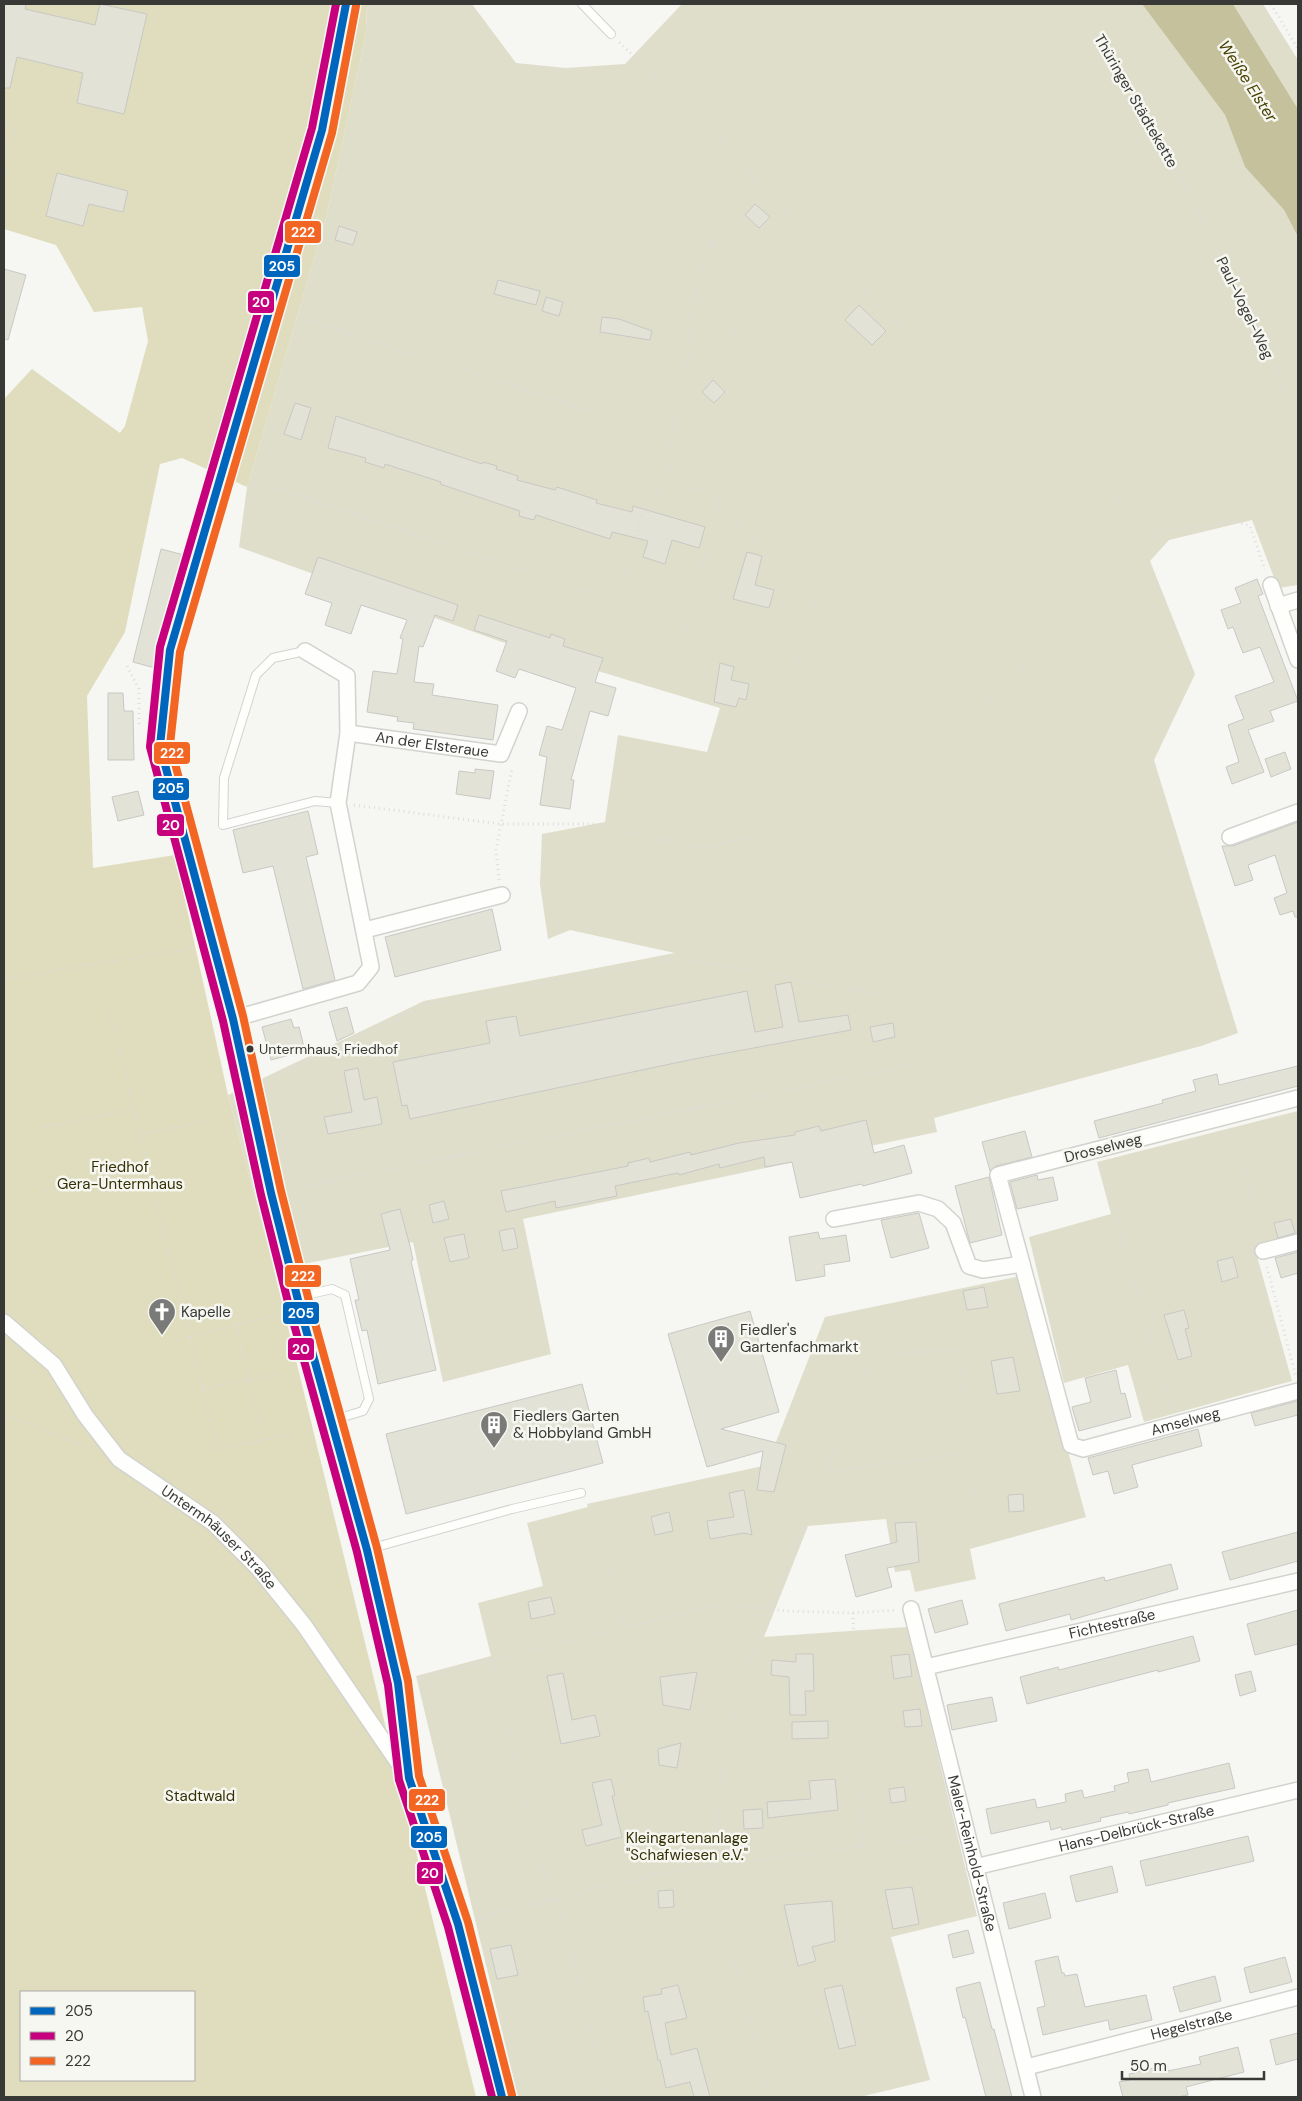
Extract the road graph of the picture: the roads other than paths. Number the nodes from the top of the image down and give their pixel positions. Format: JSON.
{"nodes":[{"id":1,"x":346,"y":4,"type":"edge"},
{"id":2,"x":582,"y":4,"type":"edge"},
{"id":3,"x":611,"y":34,"type":"road end"},
{"id":4,"x":1271,"y":584,"type":"road end"},
{"id":5,"x":1298,"y":600,"type":"edge"},
{"id":6,"x":1278,"y":606,"type":"junction"},
{"id":7,"x":305,"y":651,"type":"joint"},
{"id":8,"x":1298,"y":660,"type":"edge"},
{"id":9,"x":519,"y":711,"type":"dead end"},
{"id":10,"x":348,"y":733,"type":"junction"},
{"id":11,"x":338,"y":803,"type":"junction"},
{"id":12,"x":1298,"y":812,"type":"edge"},
{"id":13,"x":1230,"y":837,"type":"dead end"},
{"id":14,"x":502,"y":895,"type":"road end"},
{"id":15,"x":365,"y":930,"type":"junction"},
{"id":16,"x":234,"y":1019,"type":"junction"},
{"id":17,"x":1298,"y":1098,"type":"edge"},
{"id":18,"x":834,"y":1219,"type":"dead end"},
{"id":19,"x":1298,"y":1242,"type":"edge"},
{"id":20,"x":1263,"y":1251,"type":"dead end"},
{"id":21,"x":1022,"y":1264,"type":"junction"},
{"id":22,"x":299,"y":1302,"type":"junction"},
{"id":23,"x":4,"y":1322,"type":"edge"},
{"id":24,"x":1298,"y":1391,"type":"edge"},
{"id":25,"x":331,"y":1420,"type":"junction"},
{"id":26,"x":1070,"y":1445,"type":"joint"},
{"id":27,"x":581,"y":1493,"type":"dead end"},
{"id":28,"x":367,"y":1550,"type":"junction"},
{"id":29,"x":1298,"y":1581,"type":"edge"},
{"id":30,"x":912,"y":1609,"type":"road end"},
{"id":31,"x":926,"y":1668,"type":"junction"},
{"id":32,"x":408,"y":1778,"type":"junction"},
{"id":33,"x":1298,"y":1790,"type":"edge"},
{"id":34,"x":975,"y":1867,"type":"junction"},
{"id":35,"x":1298,"y":1997,"type":"edge"},
{"id":36,"x":1027,"y":2067,"type":"junction"},
{"id":37,"x":502,"y":2097,"type":"edge"},
{"id":38,"x":1033,"y":2097,"type":"edge"}],
"edges":[{"from":1,"to":16,"type":"main road","name":"Untermhäuser Straße"},
{"from":2,"to":3,"type":"lane"},
{"from":4,"to":6,"type":"street"},
{"from":5,"to":6,"type":"street"},
{"from":6,"to":8,"type":"street"},
{"from":7,"to":10,"type":"street"},
{"from":7,"to":11,"type":"lane"},
{"from":9,"to":10,"type":"street","name":"An der Elsteraue"},
{"from":10,"to":11,"type":"street"},
{"from":11,"to":15,"type":"street"},
{"from":12,"to":13,"type":"street"},
{"from":14,"to":15,"type":"street"},
{"from":15,"to":16,"type":"street"},
{"from":16,"to":22,"type":"main road","name":"Untermhäuser Straße"},
{"from":17,"to":21,"type":"street","name":"Drosselweg"},
{"from":18,"to":21,"type":"street"},
{"from":19,"to":20,"type":"street"},
{"from":21,"to":26,"type":"street","name":"Drosselweg"},
{"from":22,"to":25,"type":"main road","name":"Untermhäuser Straße"},
{"from":22,"to":25,"type":"lane"},
{"from":23,"to":32,"type":"street","name":"Untermhäuser Straße"},
{"from":24,"to":26,"type":"street","name":"Amselweg"},
{"from":25,"to":28,"type":"main road","name":"Untermhäuser Straße"},
{"from":27,"to":28,"type":"lane"},
{"from":28,"to":32,"type":"main road","name":"Untermhäuser Straße"},
{"from":29,"to":31,"type":"street","name":"Fichtestraße"},
{"from":30,"to":31,"type":"street","name":"Maler-Reinhold-Straße"},
{"from":31,"to":34,"type":"street","name":"Maler-Reinhold-Straße"},
{"from":32,"to":37,"type":"main road","name":"Untermhäuser Straße"},
{"from":33,"to":34,"type":"street","name":"Hans-Delbrück-Straße"},
{"from":34,"to":36,"type":"street","name":"Maler-Reinhold-Straße"},
{"from":35,"to":36,"type":"street","name":"Hegelstraße"},
{"from":36,"to":38,"type":"street","name":"Maler-Reinhold-Straße"}]}
